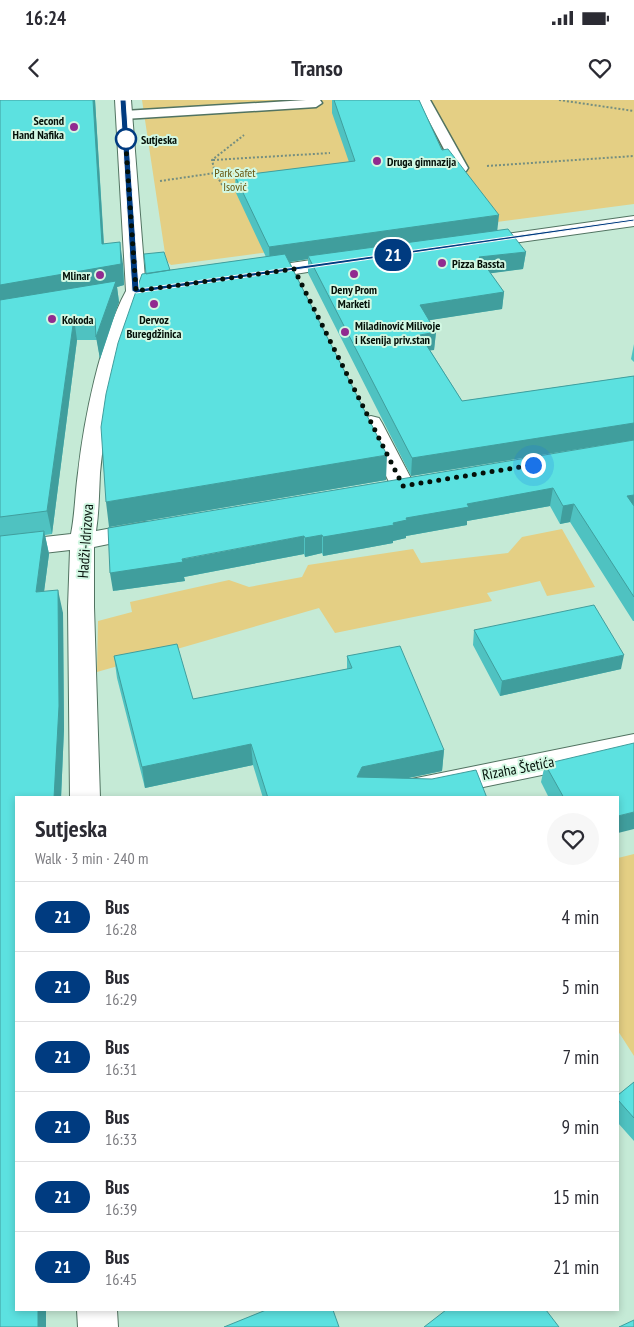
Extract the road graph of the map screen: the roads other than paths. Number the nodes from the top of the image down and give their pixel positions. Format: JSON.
{"nodes":[{"id":1,"x":314,"y":100,"type":"edge"},
{"id":2,"x":424,"y":100,"type":"edge"},
{"id":3,"x":123,"y":108,"type":"edge"},
{"id":4,"x":461,"y":168,"type":"edge"},
{"id":5,"x":634,"y":221,"type":"edge"},
{"id":6,"x":463,"y":245,"type":"edge"},
{"id":7,"x":360,"y":259,"type":"edge"},
{"id":8,"x":239,"y":276,"type":"edge"},
{"id":9,"x":146,"y":290,"type":"junction"},
{"id":10,"x":110,"y":296,"type":"edge"},
{"id":11,"x":363,"y":406,"type":"edge"},
{"id":12,"x":403,"y":486,"type":"edge"},
{"id":13,"x":170,"y":526,"type":"edge"},
{"id":14,"x":82,"y":541,"type":"junction"},
{"id":15,"x":0,"y":550,"type":"edge"},
{"id":16,"x":634,"y":745,"type":"edge"},
{"id":17,"x":85,"y":796,"type":"edge"},
{"id":18,"x":382,"y":796,"type":"edge"},
{"id":19,"x":97,"y":1311,"type":"edge"},
{"id":20,"x":98,"y":1327,"type":"edge"}],
"edges":[{"from":1,"to":3,"type":"lane"},
{"from":2,"to":4,"type":"lane"},
{"from":3,"to":9,"type":"street"},
{"from":5,"to":6,"type":"street"},
{"from":7,"to":8,"type":"street"},
{"from":9,"to":10,"type":"street"},
{"from":9,"to":14,"type":"street","name":"Hadži-Idrizova"},
{"from":11,"to":12,"type":"street"},
{"from":13,"to":14,"type":"street"},
{"from":14,"to":15,"type":"street"},
{"from":14,"to":17,"type":"street","name":"Hadži-Idrizova"},
{"from":16,"to":18,"type":"street","name":"Rizaha Štetića"},
{"from":19,"to":20,"type":"street"}]}
